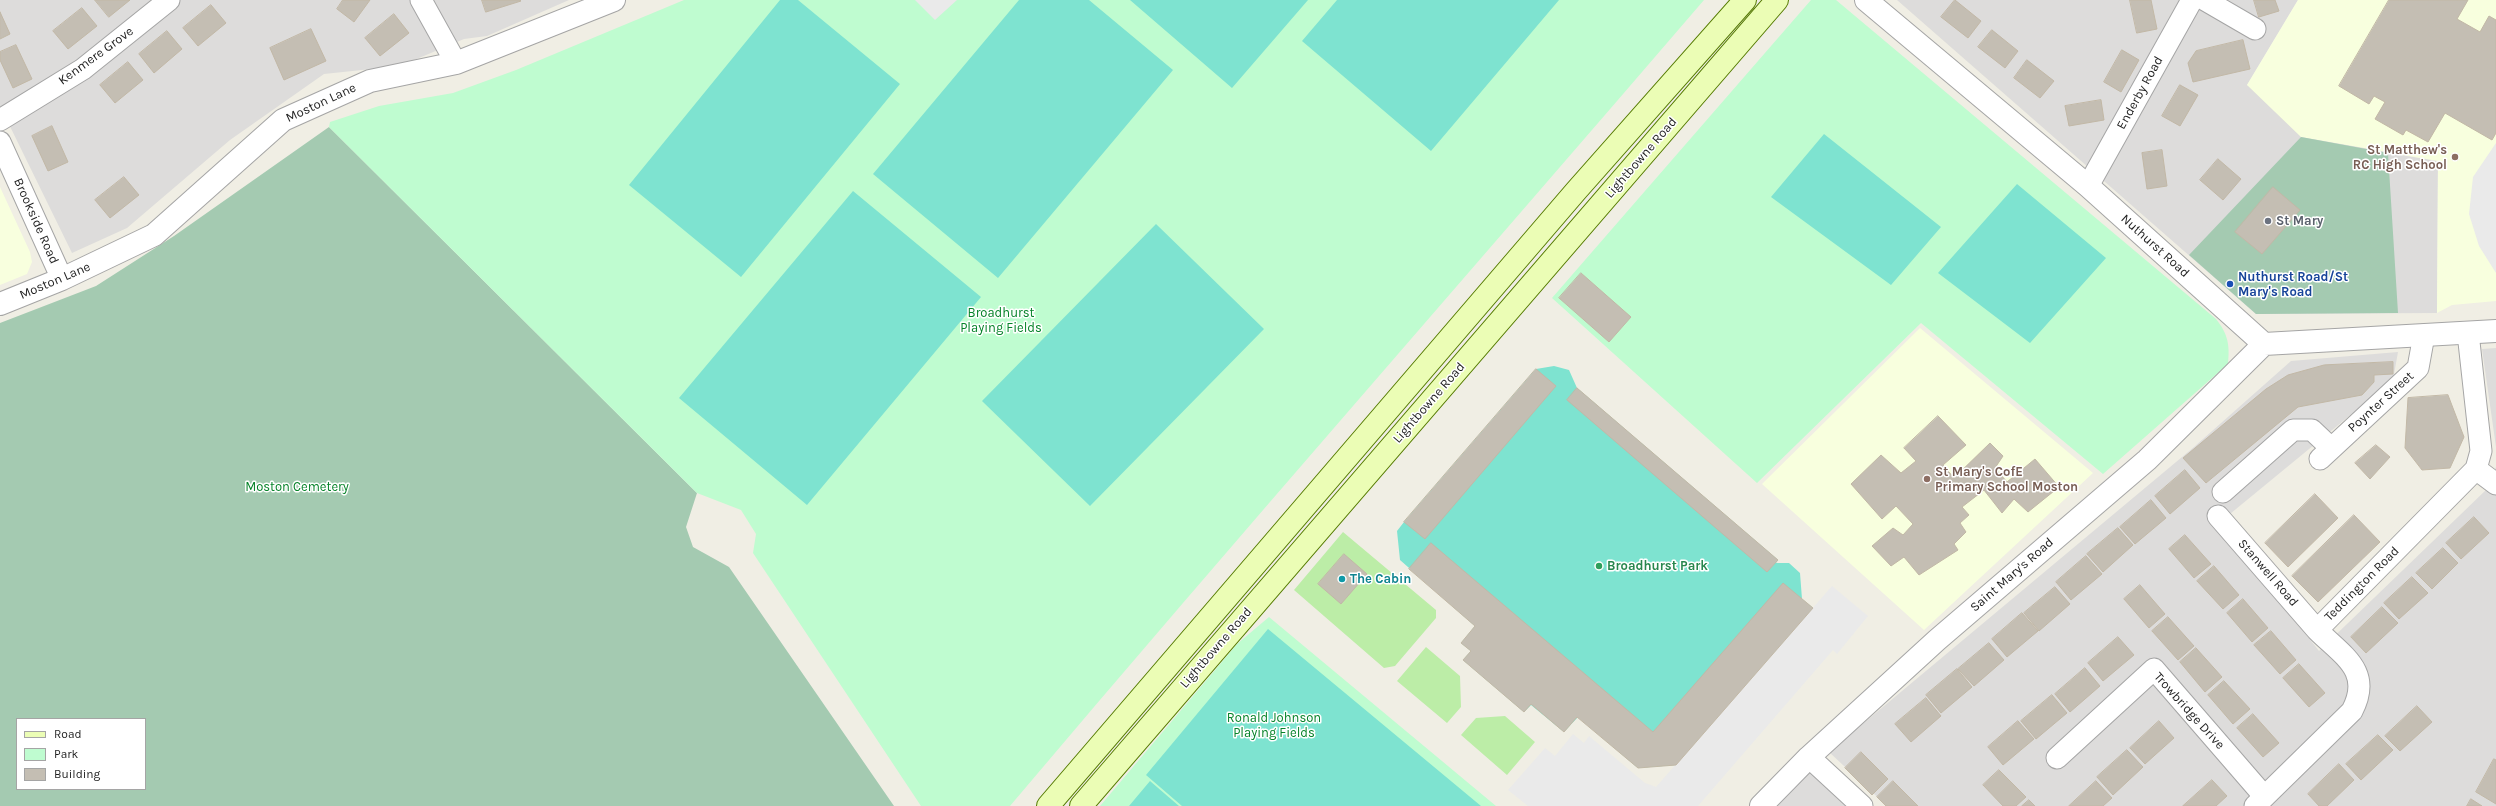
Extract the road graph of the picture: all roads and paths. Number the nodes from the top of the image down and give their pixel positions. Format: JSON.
{"nodes":[{"id":1,"x":169,"y":0,"type":"edge"},
{"id":2,"x":421,"y":0,"type":"edge"},
{"id":3,"x":614,"y":0,"type":"edge"},
{"id":4,"x":1744,"y":0,"type":"edge"},
{"id":5,"x":1777,"y":0,"type":"edge"},
{"id":6,"x":1866,"y":0,"type":"edge"},
{"id":7,"x":2191,"y":0,"type":"edge"},
{"id":8,"x":2205,"y":0,"type":"edge"},
{"id":9,"x":2255,"y":29,"type":"dead end"},
{"id":10,"x":456,"y":63,"type":"junction"},
{"id":11,"x":0,"y":120,"type":"edge"},
{"id":12,"x":0,"y":142,"type":"edge"},
{"id":13,"x":2088,"y":186,"type":"junction"},
{"id":14,"x":62,"y":280,"type":"junction"},
{"id":15,"x":0,"y":304,"type":"edge"},
{"id":16,"x":2496,"y":331,"type":"edge"},
{"id":17,"x":2468,"y":333,"type":"junction"},
{"id":18,"x":2424,"y":335,"type":"junction"},
{"id":19,"x":2264,"y":344,"type":"junction"},
{"id":20,"x":2476,"y":469,"type":"junction"},
{"id":21,"x":2496,"y":484,"type":"edge"},
{"id":22,"x":2223,"y":492,"type":"dead end"},
{"id":23,"x":2218,"y":516,"type":"dead end"},
{"id":24,"x":2317,"y":630,"type":"junction"},
{"id":25,"x":1808,"y":757,"type":"junction"},
{"id":26,"x":2057,"y":758,"type":"dead end"},
{"id":27,"x":2259,"y":801,"type":"edge"},
{"id":28,"x":1048,"y":806,"type":"edge"},
{"id":29,"x":1080,"y":806,"type":"edge"},
{"id":30,"x":1760,"y":806,"type":"edge"},
{"id":31,"x":1862,"y":806,"type":"edge"}],
"edges":[{"from":1,"to":11,"type":"street","name":"Kenmere Grove"},
{"from":2,"to":10,"type":"street"},
{"from":3,"to":10,"type":"street","name":"Moston Lane"},
{"from":4,"to":28,"type":"main road","name":"Lightbowne Road"},
{"from":5,"to":29,"type":"main road","name":"Lightbowne Road"},
{"from":6,"to":13,"type":"street","name":"Nuthurst Road"},
{"from":7,"to":13,"type":"street","name":"Enderby Road"},
{"from":8,"to":9,"type":"street"},
{"from":10,"to":14,"type":"street","name":"Moston Lane"},
{"from":12,"to":14,"type":"street","name":"Brookside Road"},
{"from":13,"to":19,"type":"street","name":"Nuthurst Road"},
{"from":14,"to":15,"type":"street","name":"Moston Lane"},
{"from":16,"to":17,"type":"street"},
{"from":17,"to":18,"type":"street"},
{"from":17,"to":20,"type":"street"},
{"from":18,"to":19,"type":"street"},
{"from":18,"to":22,"type":"street","name":"Poynter Street"},
{"from":19,"to":25,"type":"street","name":"Saint Mary's Road"},
{"from":20,"to":21,"type":"street"},
{"from":20,"to":24,"type":"street","name":"Teddington Road"},
{"from":23,"to":24,"type":"street","name":"Stanwell Road"},
{"from":24,"to":27,"type":"street","name":"Teddington Road"},
{"from":25,"to":30,"type":"street","name":"Saint Mary's Road"},
{"from":25,"to":31,"type":"street"},
{"from":26,"to":27,"type":"street","name":"Trowbridge Drive"}]}
